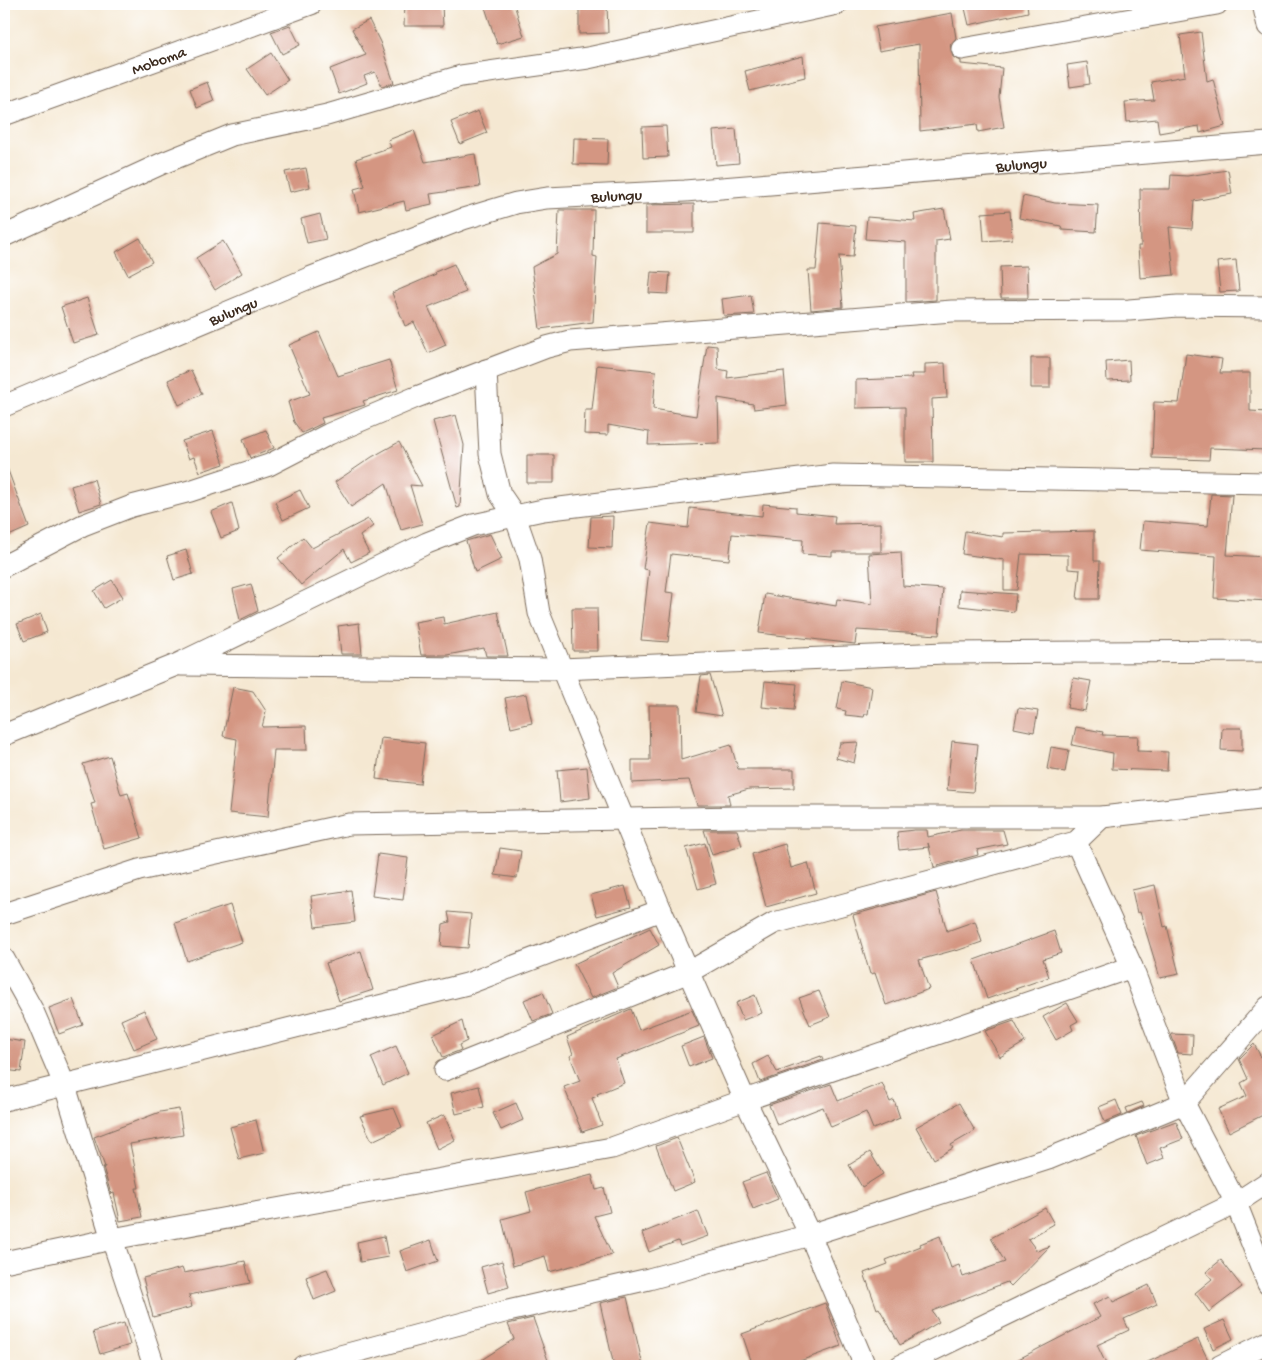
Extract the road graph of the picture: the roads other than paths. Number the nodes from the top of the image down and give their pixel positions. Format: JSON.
{"nodes":[{"id":1,"x":312,"y":4,"type":"edge"},
{"id":2,"x":837,"y":4,"type":"edge"},
{"id":3,"x":1217,"y":4,"type":"edge"},
{"id":4,"x":1263,"y":4,"type":"edge"},
{"id":5,"x":1268,"y":26,"type":"edge"},
{"id":6,"x":962,"y":49,"type":"dead end"},
{"id":7,"x":4,"y":115,"type":"edge"},
{"id":8,"x":1268,"y":143,"type":"edge"},
{"id":9,"x":4,"y":236,"type":"edge"},
{"id":10,"x":1268,"y":308,"type":"edge"},
{"id":11,"x":486,"y":370,"type":"junction"},
{"id":12,"x":4,"y":406,"type":"edge"},
{"id":13,"x":1268,"y":482,"type":"edge"},
{"id":14,"x":515,"y":516,"type":"junction"},
{"id":15,"x":4,"y":566,"type":"edge"},
{"id":16,"x":1268,"y":651,"type":"edge"},
{"id":17,"x":176,"y":665,"type":"junction"},
{"id":18,"x":561,"y":669,"type":"junction"},
{"id":19,"x":4,"y":735,"type":"edge"},
{"id":20,"x":1268,"y":798,"type":"edge"},
{"id":21,"x":1102,"y":817,"type":"junction"},
{"id":22,"x":625,"y":819,"type":"junction"},
{"id":23,"x":1076,"y":842,"type":"junction"},
{"id":24,"x":661,"y":910,"type":"junction"},
{"id":25,"x":4,"y":914,"type":"edge"},
{"id":26,"x":4,"y":960,"type":"edge"},
{"id":27,"x":1132,"y":967,"type":"junction"},
{"id":28,"x":689,"y":972,"type":"junction"},
{"id":29,"x":1268,"y":1007,"type":"edge"},
{"id":30,"x":445,"y":1070,"type":"dead end"},
{"id":31,"x":66,"y":1086,"type":"junction"},
{"id":32,"x":4,"y":1100,"type":"edge"},
{"id":33,"x":745,"y":1100,"type":"junction"},
{"id":34,"x":1184,"y":1104,"type":"junction"},
{"id":35,"x":1268,"y":1182,"type":"edge"},
{"id":36,"x":1236,"y":1203,"type":"junction"},
{"id":37,"x":810,"y":1235,"type":"junction"},
{"id":38,"x":112,"y":1239,"type":"junction"},
{"id":39,"x":4,"y":1262,"type":"edge"},
{"id":40,"x":1268,"y":1284,"type":"edge"},
{"id":41,"x":1268,"y":1342,"type":"edge"},
{"id":42,"x":154,"y":1366,"type":"edge"},
{"id":43,"x":303,"y":1366,"type":"edge"},
{"id":44,"x":865,"y":1366,"type":"edge"},
{"id":45,"x":900,"y":1366,"type":"edge"},
{"id":46,"x":1220,"y":1366,"type":"edge"}],
"edges":[{"from":1,"to":7,"type":"street","name":"Moboma"},
{"from":2,"to":9,"type":"street"},
{"from":3,"to":6,"type":"street"},
{"from":4,"to":5,"type":"street"},
{"from":8,"to":12,"type":"street","name":"Bulungu"},
{"from":10,"to":11,"type":"street"},
{"from":11,"to":14,"type":"street"},
{"from":11,"to":15,"type":"street"},
{"from":13,"to":14,"type":"street"},
{"from":14,"to":17,"type":"street"},
{"from":14,"to":18,"type":"street"},
{"from":16,"to":18,"type":"street"},
{"from":17,"to":18,"type":"street"},
{"from":17,"to":19,"type":"street"},
{"from":18,"to":22,"type":"street"},
{"from":20,"to":21,"type":"street"},
{"from":21,"to":22,"type":"street"},
{"from":21,"to":23,"type":"street"},
{"from":22,"to":24,"type":"street"},
{"from":22,"to":25,"type":"street"},
{"from":23,"to":27,"type":"street"},
{"from":23,"to":28,"type":"street"},
{"from":24,"to":28,"type":"street"},
{"from":24,"to":31,"type":"street"},
{"from":26,"to":31,"type":"street"},
{"from":27,"to":33,"type":"street"},
{"from":27,"to":34,"type":"street"},
{"from":28,"to":30,"type":"street"},
{"from":28,"to":33,"type":"street"},
{"from":29,"to":34,"type":"street"},
{"from":31,"to":32,"type":"street"},
{"from":31,"to":38,"type":"street"},
{"from":33,"to":37,"type":"street"},
{"from":33,"to":38,"type":"street"},
{"from":34,"to":36,"type":"street"},
{"from":34,"to":37,"type":"street"},
{"from":35,"to":36,"type":"street"},
{"from":36,"to":40,"type":"street"},
{"from":36,"to":45,"type":"street"},
{"from":37,"to":43,"type":"street"},
{"from":37,"to":44,"type":"street"},
{"from":38,"to":39,"type":"street"},
{"from":38,"to":42,"type":"street"},
{"from":41,"to":46,"type":"street"}]}
